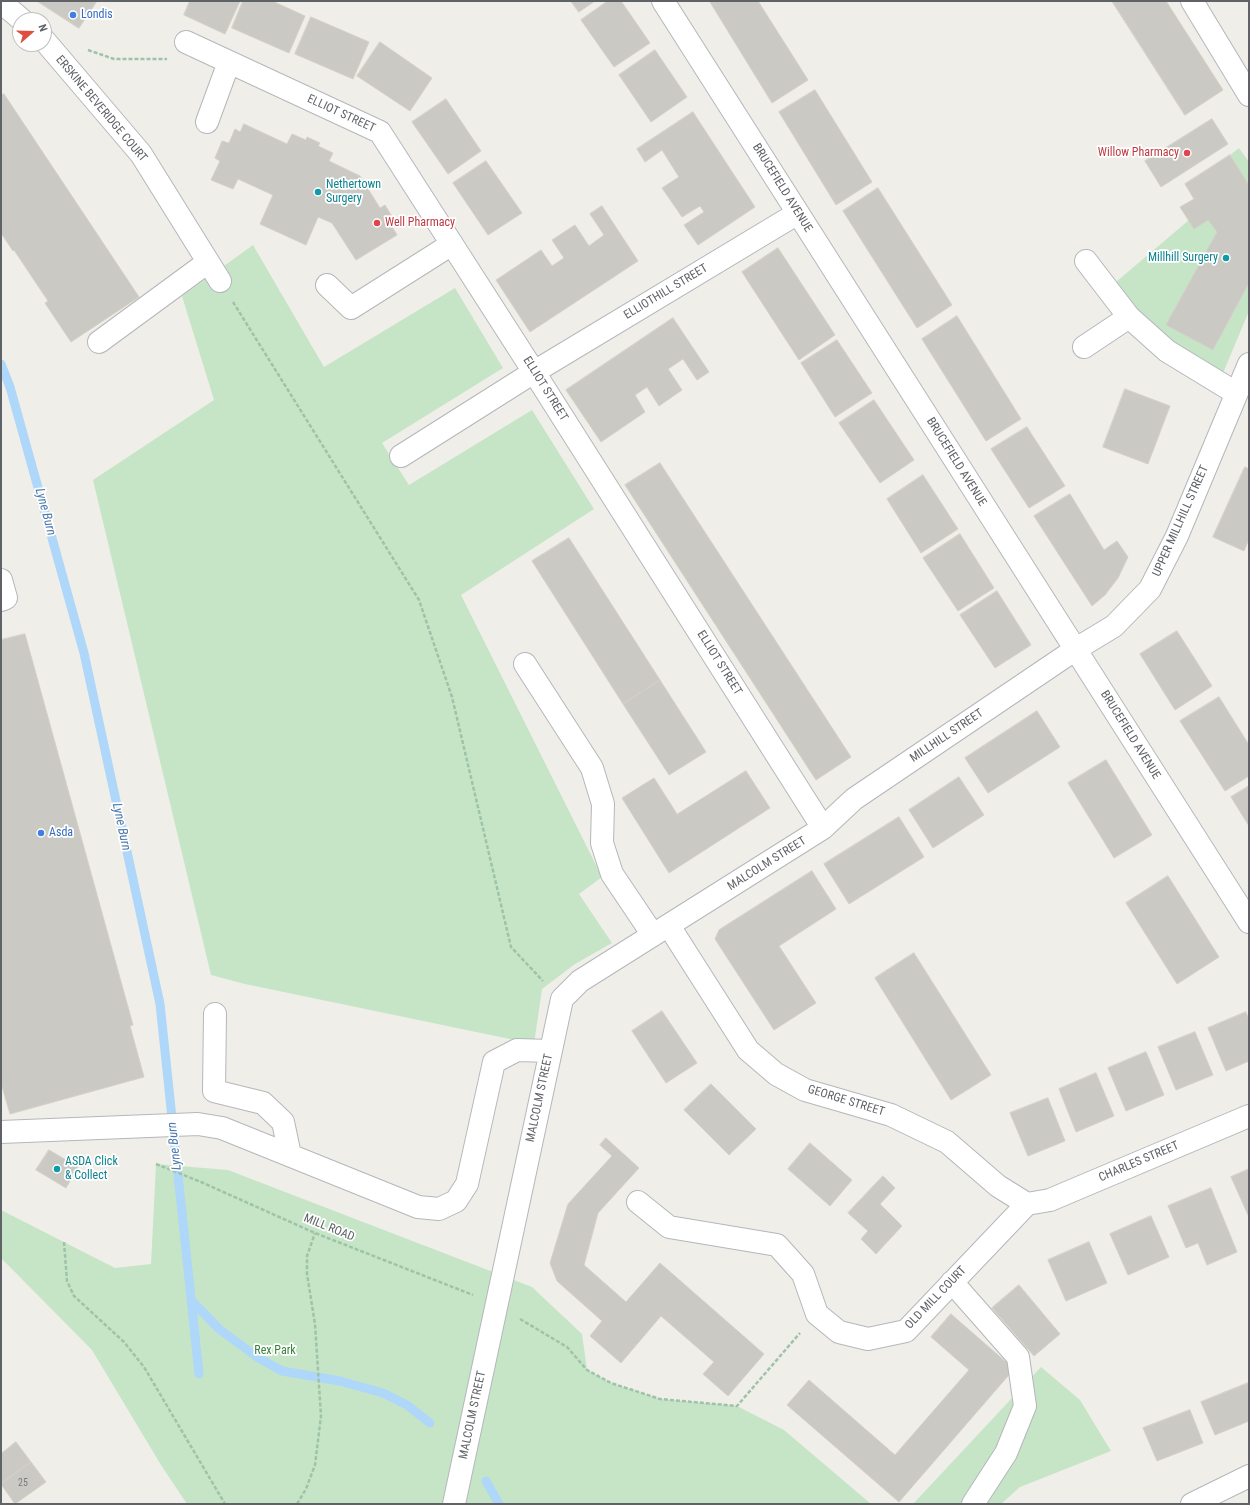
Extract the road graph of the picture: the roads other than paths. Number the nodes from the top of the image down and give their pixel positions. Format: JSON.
{"nodes":[{"id":1,"x":664,"y":1,"type":"edge"},
{"id":2,"x":1192,"y":1,"type":"edge"},
{"id":3,"x":1,"y":2,"type":"edge"},
{"id":4,"x":13,"y":12,"type":"edge"},
{"id":5,"x":186,"y":42,"type":"road end"},
{"id":6,"x":52,"y":49,"type":"edge"},
{"id":7,"x":229,"y":62,"type":"junction"},
{"id":8,"x":1249,"y":95,"type":"edge"},
{"id":9,"x":207,"y":122,"type":"dead end"},
{"id":10,"x":798,"y":213,"type":"junction"},
{"id":11,"x":452,"y":244,"type":"junction"},
{"id":12,"x":1086,"y":261,"type":"dead end"},
{"id":13,"x":208,"y":262,"type":"junction"},
{"id":14,"x":220,"y":282,"type":"road end"},
{"id":15,"x":327,"y":285,"type":"dead end"},
{"id":16,"x":1130,"y":317,"type":"junction"},
{"id":17,"x":99,"y":342,"type":"dead end"},
{"id":18,"x":1084,"y":347,"type":"dead end"},
{"id":19,"x":1249,"y":364,"type":"edge"},
{"id":20,"x":534,"y":372,"type":"junction"},
{"id":21,"x":1236,"y":393,"type":"junction"},
{"id":22,"x":401,"y":456,"type":"dead end"},
{"id":23,"x":1,"y":580,"type":"edge"},
{"id":24,"x":1,"y":600,"type":"edge"},
{"id":25,"x":1076,"y":649,"type":"junction"},
{"id":26,"x":525,"y":664,"type":"dead end"},
{"id":27,"x":823,"y":828,"type":"junction"},
{"id":28,"x":1249,"y":922,"type":"edge"},
{"id":29,"x":661,"y":930,"type":"junction"},
{"id":30,"x":215,"y":1014,"type":"dead end"},
{"id":31,"x":550,"y":1051,"type":"junction"},
{"id":32,"x":1249,"y":1116,"type":"edge"},
{"id":33,"x":1,"y":1132,"type":"edge"},
{"id":34,"x":290,"y":1156,"type":"junction"},
{"id":35,"x":638,"y":1202,"type":"dead end"},
{"id":36,"x":1027,"y":1204,"type":"junction"},
{"id":37,"x":952,"y":1282,"type":"junction"},
{"id":38,"x":1249,"y":1476,"type":"edge"},
{"id":39,"x":454,"y":1504,"type":"edge"},
{"id":40,"x":973,"y":1504,"type":"edge"},
{"id":41,"x":1192,"y":1504,"type":"edge"}],
"edges":[{"from":1,"to":10,"type":"street","name":"BRUCEFIELD AVENUE"},
{"from":2,"to":8,"type":"street"},
{"from":3,"to":4,"type":"street"},
{"from":5,"to":7,"type":"street","name":"ELLIOT STREET"},
{"from":6,"to":13,"type":"street","name":"ERSKINE BEVERIDGE COURT"},
{"from":7,"to":9,"type":"street"},
{"from":7,"to":11,"type":"street","name":"ELLIOT STREET"},
{"from":10,"to":20,"type":"street","name":"ELLIOTHILL STREET"},
{"from":10,"to":25,"type":"street","name":"BRUCEFIELD AVENUE"},
{"from":11,"to":15,"type":"street"},
{"from":11,"to":20,"type":"street","name":"ELLIOT STREET"},
{"from":12,"to":16,"type":"street"},
{"from":13,"to":14,"type":"street","name":"ERSKINE BEVERIDGE COURT"},
{"from":13,"to":17,"type":"street"},
{"from":16,"to":18,"type":"street"},
{"from":16,"to":21,"type":"street"},
{"from":19,"to":21,"type":"street","name":"UPPER MILLHILL STREET"},
{"from":20,"to":22,"type":"street","name":"ELLIOTHILL STREET"},
{"from":20,"to":27,"type":"street","name":"ELLIOT STREET"},
{"from":21,"to":25,"type":"street","name":"UPPER MILLHILL STREET"},
{"from":23,"to":24,"type":"street"},
{"from":25,"to":27,"type":"street","name":"MILLHILL STREET"},
{"from":25,"to":28,"type":"street","name":"BRUCEFIELD AVENUE"},
{"from":26,"to":29,"type":"street","name":"GEORGE STREET"},
{"from":27,"to":29,"type":"street","name":"MALCOLM STREET"},
{"from":29,"to":31,"type":"street","name":"MALCOLM STREET"},
{"from":29,"to":36,"type":"street","name":"GEORGE STREET"},
{"from":30,"to":34,"type":"street"},
{"from":31,"to":34,"type":"street"},
{"from":31,"to":39,"type":"street","name":"MALCOLM STREET"},
{"from":32,"to":36,"type":"street","name":"CHARLES STREET"},
{"from":33,"to":34,"type":"street"},
{"from":35,"to":37,"type":"street","name":"OLD MILL COURT"},
{"from":36,"to":37,"type":"street","name":"OLD MILL COURT"},
{"from":37,"to":40,"type":"street"},
{"from":38,"to":41,"type":"street"}]}
